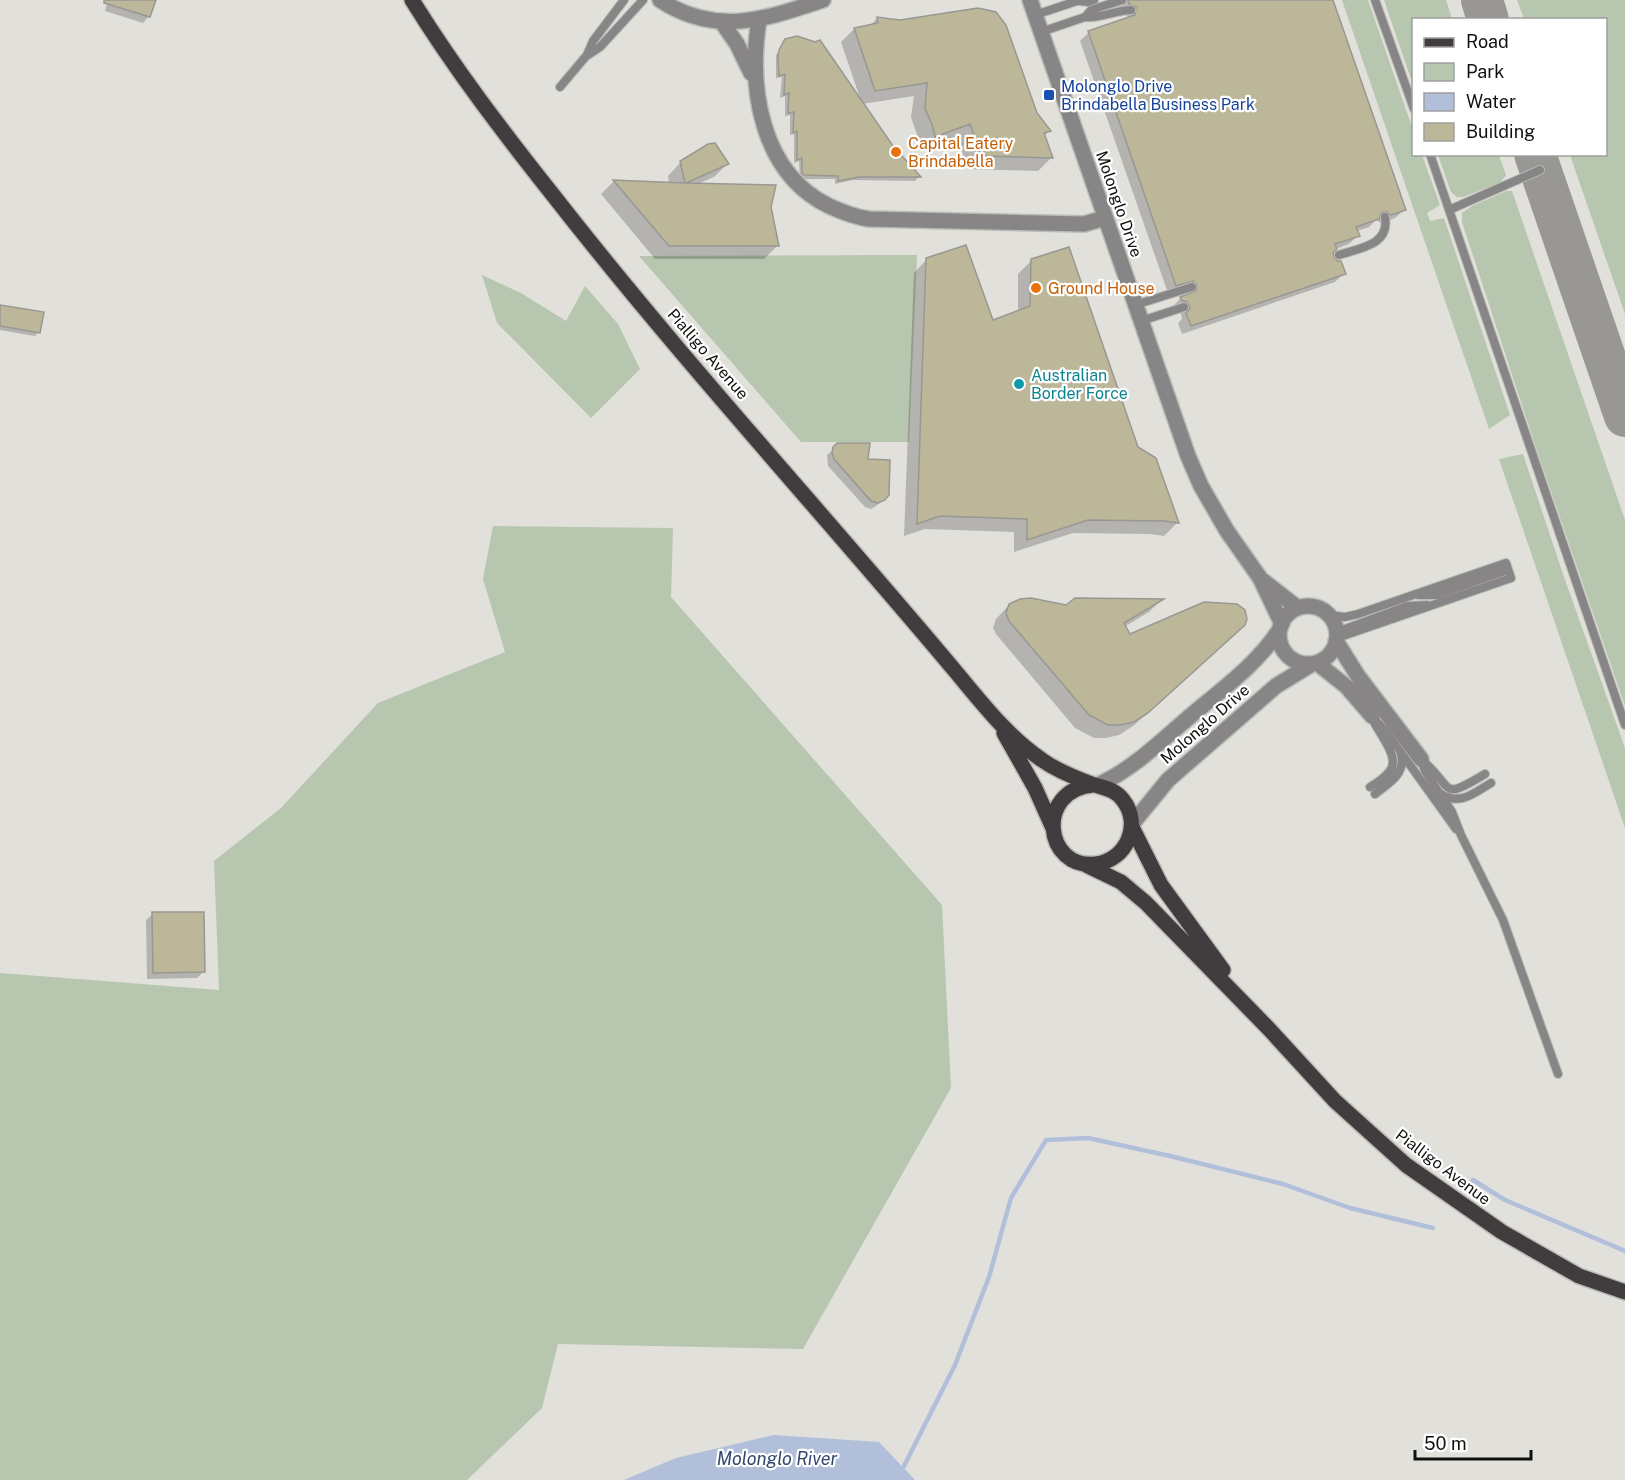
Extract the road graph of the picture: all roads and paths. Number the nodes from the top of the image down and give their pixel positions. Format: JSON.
{"nodes":[{"id":1,"x":412,"y":0,"type":"edge"},
{"id":2,"x":624,"y":0,"type":"edge"},
{"id":3,"x":643,"y":0,"type":"edge"},
{"id":4,"x":660,"y":0,"type":"edge"},
{"id":5,"x":823,"y":0,"type":"edge"},
{"id":6,"x":1030,"y":0,"type":"edge"},
{"id":7,"x":1080,"y":0,"type":"edge"},
{"id":8,"x":1094,"y":0,"type":"edge"},
{"id":9,"x":1122,"y":0,"type":"edge"},
{"id":10,"x":1375,"y":0,"type":"edge"},
{"id":11,"x":1131,"y":10,"type":"dead end"},
{"id":12,"x":1035,"y":15,"type":"junction"},
{"id":13,"x":1085,"y":17,"type":"junction"},
{"id":14,"x":759,"y":20,"type":"junction"},
{"id":15,"x":721,"y":21,"type":"junction"},
{"id":16,"x":1041,"y":32,"type":"junction"},
{"id":17,"x":587,"y":55,"type":"junction"},
{"id":18,"x":756,"y":84,"type":"junction"},
{"id":19,"x":560,"y":87,"type":"dead end"},
{"id":20,"x":1412,"y":105,"type":"edge"},
{"id":21,"x":1431,"y":156,"type":"edge"},
{"id":22,"x":1540,"y":170,"type":"dead end"},
{"id":23,"x":1449,"y":210,"type":"junction"},
{"id":24,"x":1385,"y":217,"type":"dead end"},
{"id":25,"x":1105,"y":218,"type":"junction"},
{"id":26,"x":1339,"y":255,"type":"dead end"},
{"id":27,"x":1192,"y":287,"type":"dead end"},
{"id":28,"x":1135,"y":305,"type":"junction"},
{"id":29,"x":1184,"y":307,"type":"dead end"},
{"id":30,"x":1141,"y":321,"type":"junction"},
{"id":31,"x":1260,"y":578,"type":"junction"},
{"id":32,"x":1298,"y":608,"type":"junction"},
{"id":33,"x":1329,"y":615,"type":"junction"},
{"id":34,"x":1281,"y":627,"type":"junction"},
{"id":35,"x":1337,"y":637,"type":"junction"},
{"id":36,"x":1315,"y":663,"type":"junction"},
{"id":37,"x":1372,"y":716,"type":"junction"},
{"id":38,"x":995,"y":718,"type":"junction"},
{"id":39,"x":1625,"y":725,"type":"edge"},
{"id":40,"x":1399,"y":748,"type":"junction"},
{"id":41,"x":1421,"y":759,"type":"junction"},
{"id":42,"x":1485,"y":774,"type":"dead end"},
{"id":43,"x":1491,"y":783,"type":"dead end"},
{"id":44,"x":1096,"y":785,"type":"junction"},
{"id":45,"x":1438,"y":791,"type":"junction"},
{"id":46,"x":1132,"y":825,"type":"junction"},
{"id":47,"x":1052,"y":826,"type":"junction"},
{"id":48,"x":1461,"y":835,"type":"junction"},
{"id":49,"x":1081,"y":862,"type":"junction"},
{"id":50,"x":1269,"y":1029,"type":"junction"},
{"id":51,"x":1558,"y":1074,"type":"dead end"},
{"id":52,"x":1625,"y":1292,"type":"edge"}],
"edges":[{"from":1,"to":38,"type":"main road","name":"Pialligo Avenue"},
{"from":2,"to":17,"type":"lane"},
{"from":3,"to":17,"type":"lane"},
{"from":4,"to":15,"type":"street"},
{"from":5,"to":14,"type":"street"},
{"from":6,"to":12,"type":"street","name":"Molonglo Drive"},
{"from":7,"to":8,"type":"lane"},
{"from":7,"to":12,"type":"lane"},
{"from":9,"to":13,"type":"lane"},
{"from":10,"to":20,"type":"lane"},
{"from":11,"to":13,"type":"lane"},
{"from":12,"to":16,"type":"street","name":"Molonglo Drive"},
{"from":13,"to":16,"type":"lane"},
{"from":14,"to":15,"type":"street"},
{"from":14,"to":18,"type":"street"},
{"from":15,"to":18,"type":"street"},
{"from":16,"to":25,"type":"street","name":"Molonglo Drive"},
{"from":17,"to":19,"type":"lane"},
{"from":18,"to":25,"type":"street"},
{"from":21,"to":23,"type":"lane"},
{"from":22,"to":23,"type":"lane"},
{"from":23,"to":39,"type":"lane"},
{"from":24,"to":26,"type":"lane"},
{"from":25,"to":28,"type":"street","name":"Molonglo Drive"},
{"from":27,"to":28,"type":"lane"},
{"from":28,"to":30,"type":"street","name":"Molonglo Drive"},
{"from":29,"to":30,"type":"lane"},
{"from":30,"to":31,"type":"street","name":"Molonglo Drive"},
{"from":31,"to":32,"type":"street","name":"Molonglo Drive"},
{"from":31,"to":34,"type":"street","name":"Molonglo Drive"},
{"from":32,"to":33,"type":"street"},
{"from":32,"to":34,"type":"street"},
{"from":33,"to":35,"type":"street"},
{"from":33,"to":35,"type":"lane"},
{"from":34,"to":36,"type":"street"},
{"from":34,"to":44,"type":"street","name":"Molonglo Drive"},
{"from":35,"to":36,"type":"street"},
{"from":35,"to":41,"type":"street"},
{"from":36,"to":37,"type":"street"},
{"from":36,"to":46,"type":"street","name":"Molonglo Drive"},
{"from":37,"to":40,"type":"lane"},
{"from":37,"to":40,"type":"lane"},
{"from":38,"to":44,"type":"main road","name":"Pialligo Avenue"},
{"from":38,"to":47,"type":"main road","name":"Pialligo Avenue"},
{"from":40,"to":48,"type":"lane"},
{"from":41,"to":42,"type":"lane"},
{"from":41,"to":45,"type":"lane"},
{"from":43,"to":45,"type":"lane"},
{"from":44,"to":46,"type":"main road"},
{"from":44,"to":47,"type":"main road"},
{"from":45,"to":48,"type":"lane"},
{"from":46,"to":49,"type":"main road"},
{"from":46,"to":50,"type":"main road","name":"Pialligo Avenue"},
{"from":47,"to":49,"type":"main road"},
{"from":48,"to":51,"type":"lane"},
{"from":49,"to":50,"type":"main road","name":"Pialligo Avenue"},
{"from":50,"to":52,"type":"main road","name":"Pialligo Avenue"}]}
